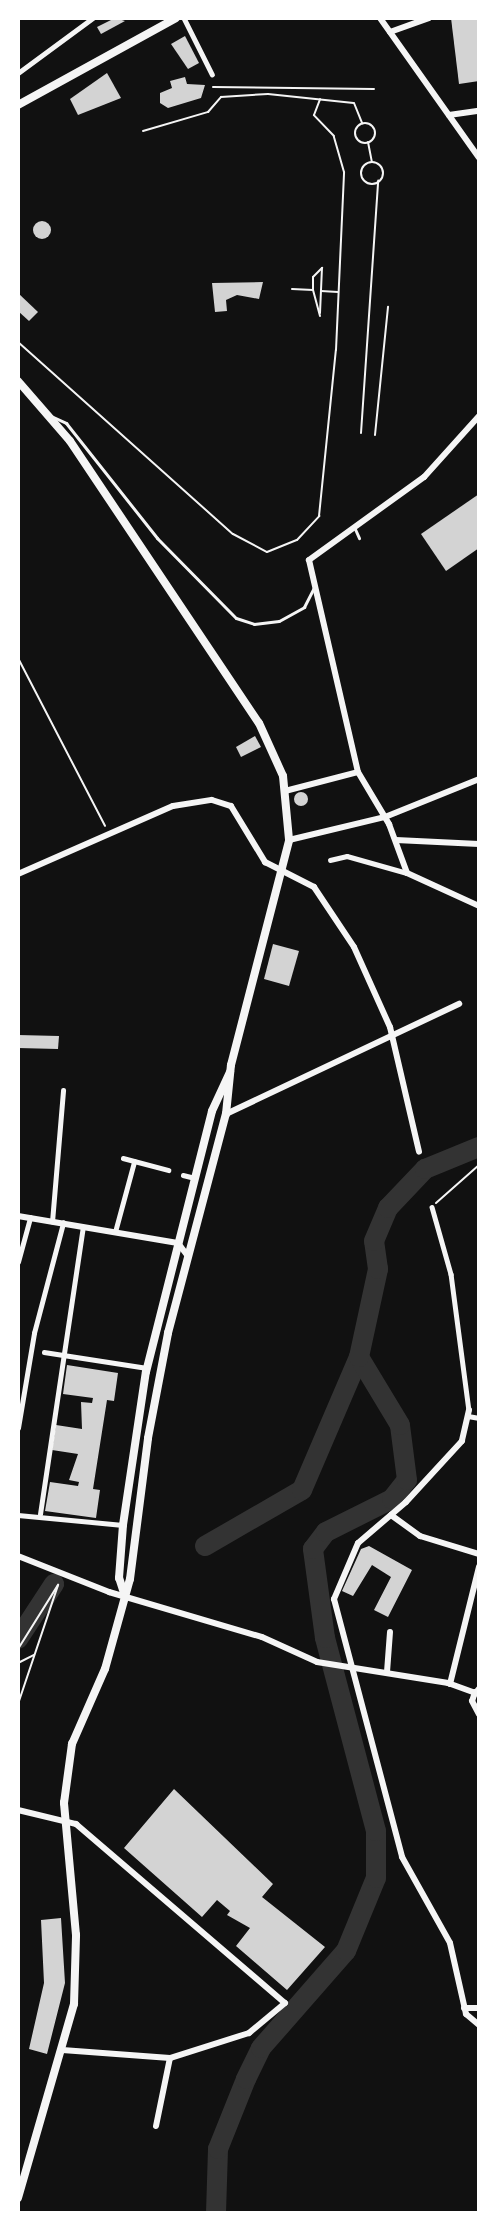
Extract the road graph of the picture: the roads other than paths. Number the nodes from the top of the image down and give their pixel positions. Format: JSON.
{"nodes":[{"id":1,"x":93,"y":18,"type":"edge"},
{"id":2,"x":176,"y":18,"type":"edge"},
{"id":3,"x":184,"y":18,"type":"edge"},
{"id":4,"x":380,"y":18,"type":"edge"},
{"id":5,"x":429,"y":18,"type":"edge"},
{"id":6,"x":390,"y":32,"type":"junction"},
{"id":7,"x":18,"y":73,"type":"edge"},
{"id":8,"x":212,"y":74,"type":"dead end"},
{"id":9,"x":18,"y":105,"type":"edge"},
{"id":10,"x":479,"y":111,"type":"edge"},
{"id":11,"x":449,"y":115,"type":"junction"},
{"id":12,"x":479,"y":158,"type":"edge"},
{"id":13,"x":18,"y":381,"type":"edge"},
{"id":14,"x":50,"y":415,"type":"junction"},
{"id":15,"x":479,"y":416,"type":"edge"},
{"id":16,"x":355,"y":526,"type":"junction"},
{"id":17,"x":359,"y":538,"type":"dead end"},
{"id":18,"x":316,"y":583,"type":"junction"},
{"id":19,"x":358,"y":772,"type":"junction"},
{"id":20,"x":479,"y":779,"type":"edge"},
{"id":21,"x":285,"y":791,"type":"junction"},
{"id":22,"x":385,"y":817,"type":"junction"},
{"id":23,"x":289,"y":840,"type":"junction"},
{"id":24,"x":396,"y":840,"type":"junction"},
{"id":25,"x":479,"y":844,"type":"edge"},
{"id":26,"x":330,"y":860,"type":"dead end"},
{"id":27,"x":282,"y":871,"type":"junction"},
{"id":28,"x":407,"y":873,"type":"junction"},
{"id":29,"x":18,"y":874,"type":"edge"},
{"id":30,"x":479,"y":906,"type":"edge"},
{"id":31,"x":459,"y":1004,"type":"dead end"},
{"id":32,"x":393,"y":1035,"type":"junction"},
{"id":33,"x":230,"y":1071,"type":"junction"},
{"id":34,"x":224,"y":1080,"type":"junction"},
{"id":35,"x":63,"y":1090,"type":"dead end"},
{"id":36,"x":229,"y":1110,"type":"junction"},
{"id":37,"x":419,"y":1152,"type":"dead end"},
{"id":38,"x":123,"y":1158,"type":"dead end"},
{"id":39,"x":134,"y":1162,"type":"junction"},
{"id":40,"x":168,"y":1170,"type":"dead end"},
{"id":41,"x":183,"y":1174,"type":"dead end"},
{"id":42,"x":195,"y":1178,"type":"junction"},
{"id":43,"x":432,"y":1207,"type":"road end"},
{"id":44,"x":18,"y":1216,"type":"edge"},
{"id":45,"x":30,"y":1218,"type":"junction"},
{"id":46,"x":52,"y":1222,"type":"junction"},
{"id":47,"x":63,"y":1223,"type":"junction"},
{"id":48,"x":82,"y":1227,"type":"junction"},
{"id":49,"x":116,"y":1232,"type":"junction"},
{"id":50,"x":178,"y":1243,"type":"junction"},
{"id":51,"x":187,"y":1260,"type":"junction"},
{"id":52,"x":18,"y":1262,"type":"edge"},
{"id":53,"x":22,"y":1349,"type":"dead end"},
{"id":54,"x":30,"y":1350,"type":"junction"},
{"id":55,"x":44,"y":1352,"type":"dead end"},
{"id":56,"x":64,"y":1354,"type":"junction"},
{"id":57,"x":147,"y":1368,"type":"junction"},
{"id":58,"x":143,"y":1388,"type":"junction"},
{"id":59,"x":468,"y":1413,"type":"junction"},
{"id":60,"x":479,"y":1418,"type":"edge"},
{"id":61,"x":18,"y":1428,"type":"edge"},
{"id":62,"x":148,"y":1438,"type":"junction"},
{"id":63,"x":40,"y":1514,"type":"junction"},
{"id":64,"x":18,"y":1515,"type":"edge"},
{"id":65,"x":391,"y":1515,"type":"junction"},
{"id":66,"x":123,"y":1525,"type":"junction"},
{"id":67,"x":479,"y":1554,"type":"edge"},
{"id":68,"x":18,"y":1556,"type":"edge"},
{"id":69,"x":479,"y":1567,"type":"edge"},
{"id":70,"x":124,"y":1593,"type":"junction"},
{"id":71,"x":390,"y":1632,"type":"dead end"},
{"id":72,"x":345,"y":1664,"type":"junction"},
{"id":73,"x":387,"y":1672,"type":"junction"},
{"id":74,"x":450,"y":1684,"type":"junction"},
{"id":75,"x":478,"y":1691,"type":"edge"},
{"id":76,"x":479,"y":1714,"type":"edge"},
{"id":77,"x":18,"y":1810,"type":"edge"},
{"id":78,"x":66,"y":1821,"type":"junction"},
{"id":79,"x":464,"y":2008,"type":"junction"},
{"id":80,"x":479,"y":2008,"type":"edge"},
{"id":81,"x":479,"y":2025,"type":"edge"},
{"id":82,"x":62,"y":2050,"type":"junction"},
{"id":83,"x":170,"y":2058,"type":"junction"},
{"id":84,"x":156,"y":2126,"type":"dead end"},
{"id":85,"x":18,"y":2198,"type":"edge"}],
"edges":[{"from":1,"to":7,"type":"street"},
{"from":2,"to":9,"type":"street"},
{"from":3,"to":8,"type":"street"},
{"from":4,"to":6,"type":"street"},
{"from":5,"to":6,"type":"street"},
{"from":6,"to":11,"type":"street"},
{"from":10,"to":11,"type":"street"},
{"from":11,"to":12,"type":"street"},
{"from":13,"to":14,"type":"street"},
{"from":14,"to":18,"type":"lane"},
{"from":14,"to":21,"type":"street"},
{"from":15,"to":16,"type":"street"},
{"from":16,"to":17,"type":"lane"},
{"from":16,"to":18,"type":"street"},
{"from":18,"to":19,"type":"street"},
{"from":19,"to":21,"type":"street"},
{"from":19,"to":22,"type":"street"},
{"from":20,"to":22,"type":"street"},
{"from":21,"to":23,"type":"street"},
{"from":22,"to":23,"type":"street"},
{"from":22,"to":24,"type":"street"},
{"from":23,"to":27,"type":"main road"},
{"from":24,"to":25,"type":"street"},
{"from":24,"to":28,"type":"street"},
{"from":26,"to":28,"type":"street"},
{"from":27,"to":29,"type":"street"},
{"from":27,"to":32,"type":"street"},
{"from":27,"to":33,"type":"main road"},
{"from":28,"to":30,"type":"street"},
{"from":31,"to":32,"type":"street"},
{"from":32,"to":36,"type":"street"},
{"from":32,"to":37,"type":"street"},
{"from":33,"to":34,"type":"main road"},
{"from":33,"to":36,"type":"main road"},
{"from":34,"to":36,"type":"main road"},
{"from":34,"to":42,"type":"main road"},
{"from":35,"to":46,"type":"street"},
{"from":36,"to":51,"type":"main road"},
{"from":38,"to":39,"type":"street"},
{"from":39,"to":40,"type":"street"},
{"from":39,"to":49,"type":"street"},
{"from":41,"to":42,"type":"street"},
{"from":42,"to":50,"type":"main road"},
{"from":43,"to":59,"type":"street"},
{"from":44,"to":45,"type":"street"},
{"from":45,"to":46,"type":"street"},
{"from":45,"to":52,"type":"street"},
{"from":46,"to":47,"type":"street"},
{"from":47,"to":48,"type":"street"},
{"from":47,"to":54,"type":"street"},
{"from":48,"to":49,"type":"street"},
{"from":48,"to":56,"type":"street"},
{"from":49,"to":50,"type":"street"},
{"from":50,"to":51,"type":"street"},
{"from":50,"to":57,"type":"main road"},
{"from":51,"to":62,"type":"main road"},
{"from":53,"to":54,"type":"street"},
{"from":54,"to":61,"type":"street"},
{"from":55,"to":56,"type":"street"},
{"from":56,"to":57,"type":"street"},
{"from":56,"to":63,"type":"street"},
{"from":57,"to":58,"type":"main road"},
{"from":58,"to":62,"type":"lane"},
{"from":58,"to":66,"type":"main road"},
{"from":59,"to":60,"type":"street"},
{"from":59,"to":65,"type":"street"},
{"from":62,"to":70,"type":"main road"},
{"from":63,"to":64,"type":"street"},
{"from":63,"to":66,"type":"street"},
{"from":65,"to":67,"type":"street"},
{"from":65,"to":72,"type":"street"},
{"from":66,"to":70,"type":"main road"},
{"from":68,"to":70,"type":"street"},
{"from":69,"to":74,"type":"street"},
{"from":70,"to":72,"type":"street"},
{"from":70,"to":78,"type":"main road"},
{"from":71,"to":73,"type":"street"},
{"from":72,"to":73,"type":"street"},
{"from":72,"to":79,"type":"street"},
{"from":73,"to":74,"type":"street"},
{"from":74,"to":75,"type":"street"},
{"from":75,"to":76,"type":"street"},
{"from":77,"to":78,"type":"street"},
{"from":78,"to":82,"type":"main road"},
{"from":78,"to":83,"type":"street"},
{"from":79,"to":80,"type":"street"},
{"from":79,"to":81,"type":"street"},
{"from":82,"to":83,"type":"street"},
{"from":82,"to":85,"type":"main road"},
{"from":83,"to":84,"type":"street"}]}
